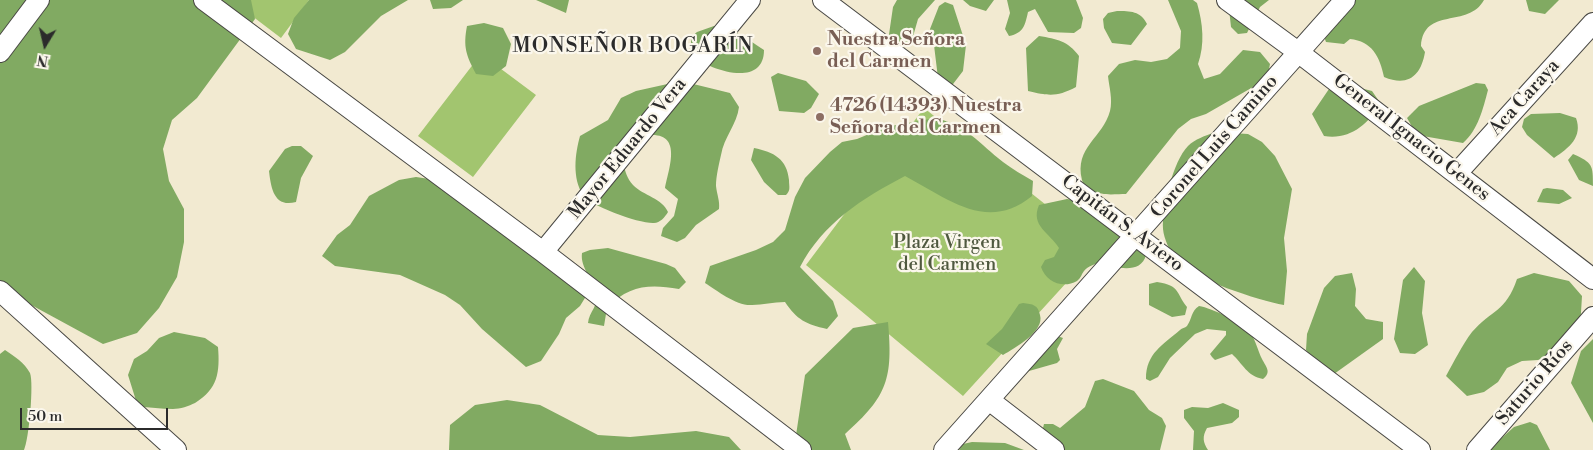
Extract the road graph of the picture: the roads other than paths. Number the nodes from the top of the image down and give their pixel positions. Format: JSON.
{"nodes":[{"id":1,"x":39,"y":0,"type":"edge"},
{"id":2,"x":204,"y":0,"type":"edge"},
{"id":3,"x":750,"y":0,"type":"edge"},
{"id":4,"x":823,"y":0,"type":"edge"},
{"id":5,"x":1227,"y":0,"type":"edge"},
{"id":6,"x":1345,"y":0,"type":"edge"},
{"id":7,"x":1593,"y":23,"type":"edge"},
{"id":8,"x":0,"y":52,"type":"edge"},
{"id":9,"x":1298,"y":52,"type":"junction"},
{"id":10,"x":1457,"y":173,"type":"junction"},
{"id":11,"x":1137,"y":235,"type":"junction"},
{"id":12,"x":543,"y":252,"type":"junction"},
{"id":13,"x":1593,"y":279,"type":"edge"},
{"id":14,"x":0,"y":291,"type":"edge"},
{"id":15,"x":1593,"y":317,"type":"edge"},
{"id":16,"x":989,"y":400,"type":"junction"},
{"id":17,"x":176,"y":450,"type":"edge"},
{"id":18,"x":802,"y":450,"type":"edge"},
{"id":19,"x":944,"y":450,"type":"edge"},
{"id":20,"x":1054,"y":450,"type":"edge"},
{"id":21,"x":1420,"y":450,"type":"edge"},
{"id":22,"x":1477,"y":450,"type":"edge"}],
"edges":[{"from":1,"to":8,"type":"street"},
{"from":2,"to":12,"type":"street"},
{"from":3,"to":12,"type":"street","name":"Mayor Eduardo Vera"},
{"from":4,"to":11,"type":"street","name":"Capitán S. Aviero"},
{"from":5,"to":9,"type":"street","name":"General Ignacio Genes"},
{"from":6,"to":9,"type":"street","name":"Coronel Luis Camino"},
{"from":7,"to":10,"type":"street","name":"Aca Caraya"},
{"from":9,"to":10,"type":"street","name":"General Ignacio Genes"},
{"from":9,"to":11,"type":"street","name":"Coronel Luis Camino"},
{"from":10,"to":13,"type":"street","name":"General Ignacio Genes"},
{"from":11,"to":16,"type":"street","name":"Coronel Luis Camino"},
{"from":11,"to":21,"type":"street","name":"Capitán S. Aviero"},
{"from":12,"to":18,"type":"street"},
{"from":14,"to":17,"type":"street"},
{"from":15,"to":22,"type":"street","name":"Saturio Ríos"},
{"from":16,"to":19,"type":"street","name":"Coronel Luis Camino"},
{"from":16,"to":20,"type":"street"}]}
